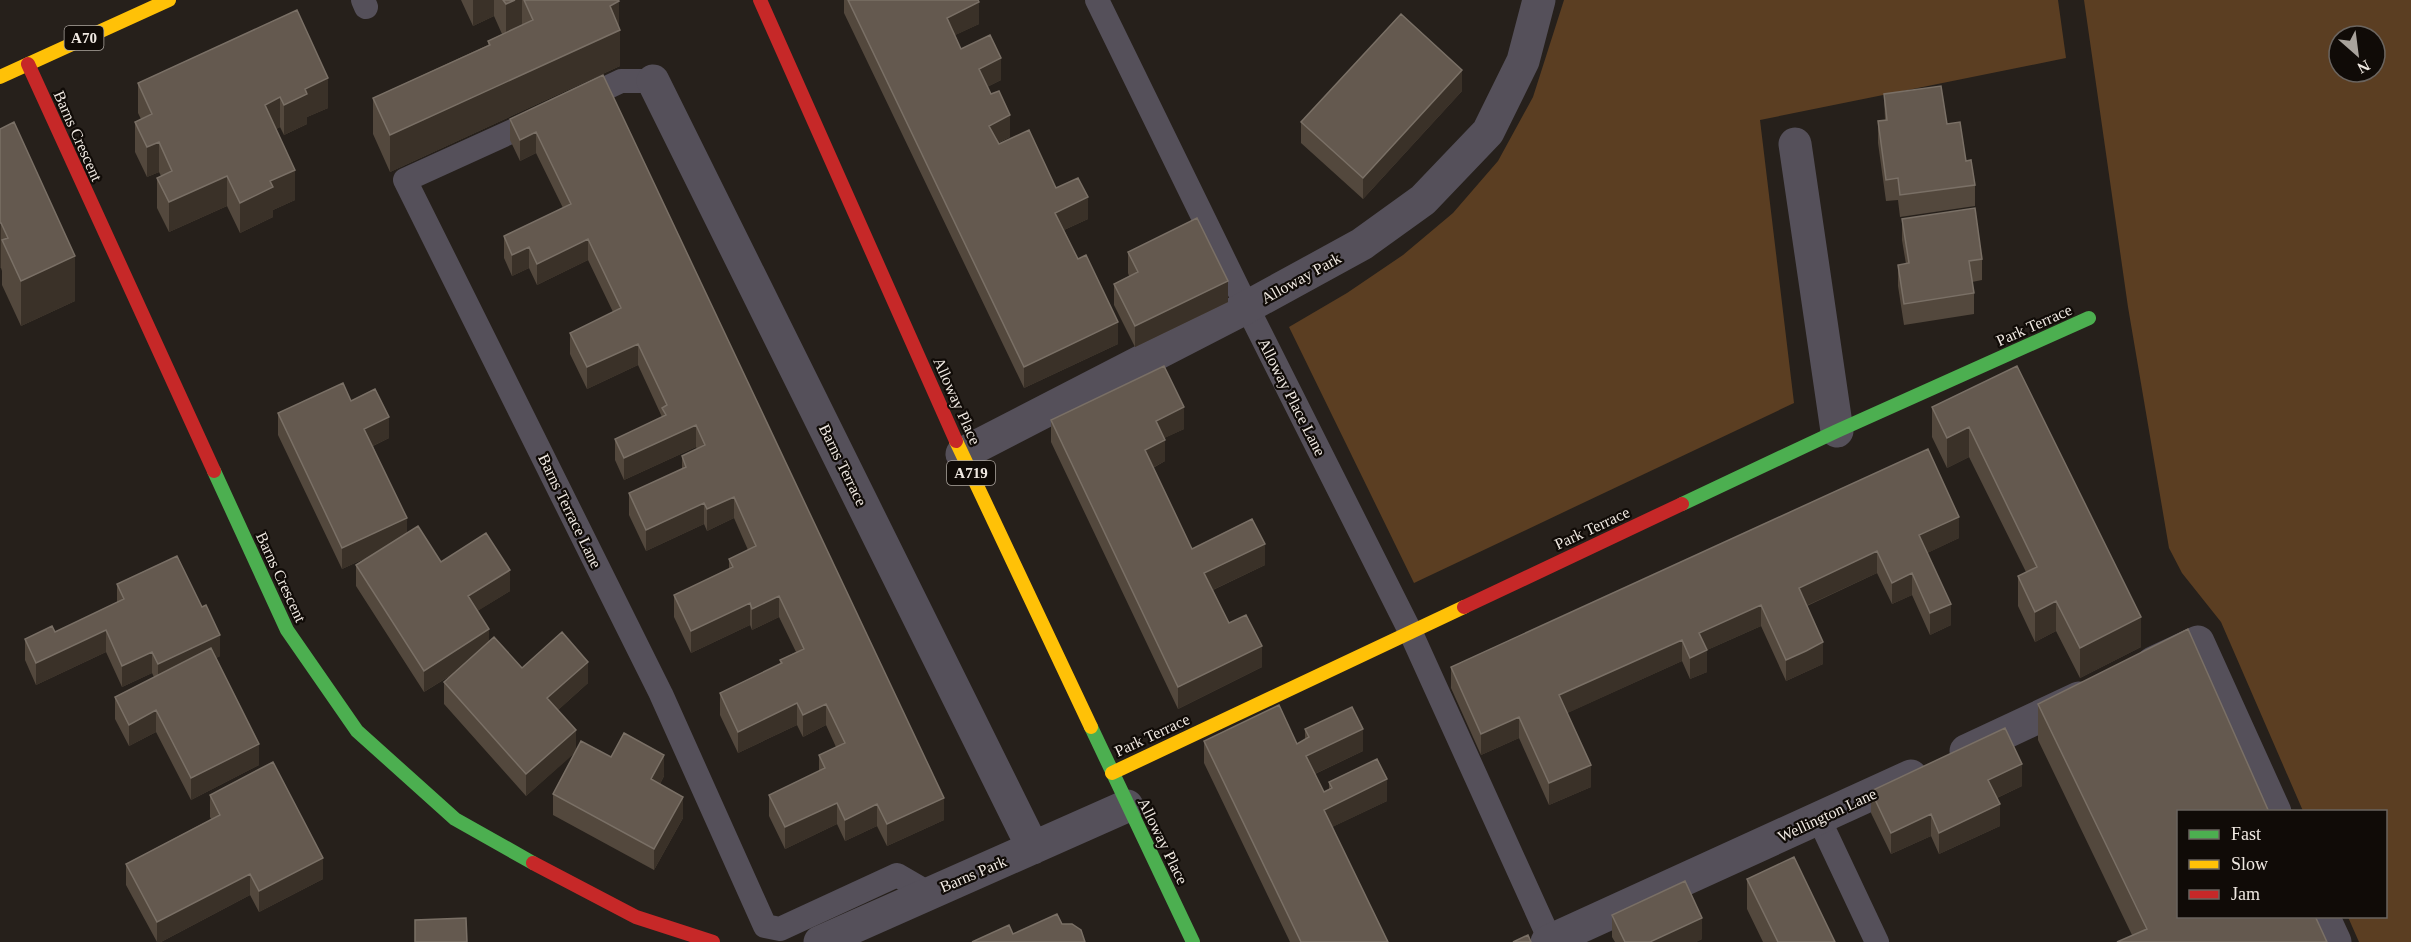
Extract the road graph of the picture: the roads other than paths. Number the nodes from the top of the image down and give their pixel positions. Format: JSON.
{"nodes":[{"id":1,"x":169,"y":0,"type":"edge"},
{"id":2,"x":760,"y":0,"type":"edge"},
{"id":3,"x":1097,"y":0,"type":"edge"},
{"id":4,"x":1539,"y":0,"type":"edge"},
{"id":5,"x":28,"y":64,"type":"junction"},
{"id":6,"x":0,"y":76,"type":"edge"},
{"id":7,"x":653,"y":81,"type":"joint"},
{"id":8,"x":1795,"y":144,"type":"dead end"},
{"id":9,"x":1247,"y":307,"type":"junction"},
{"id":10,"x":2089,"y":318,"type":"dead end"},
{"id":11,"x":1837,"y":431,"type":"junction"},
{"id":12,"x":962,"y":454,"type":"junction"},
{"id":13,"x":1410,"y":632,"type":"junction"},
{"id":14,"x":1112,"y":773,"type":"junction"},
{"id":15,"x":1127,"y":806,"type":"junction"},
{"id":16,"x":2274,"y":810,"type":"edge"},
{"id":17,"x":1819,"y":819,"type":"junction"},
{"id":18,"x":1033,"y":848,"type":"junction"},
{"id":19,"x":928,"y":893,"type":"junction"},
{"id":20,"x":2324,"y":918,"type":"edge"},
{"id":21,"x":700,"y":940,"type":"edge"},
{"id":22,"x":1549,"y":941,"type":"edge"},
{"id":23,"x":820,"y":942,"type":"edge"},
{"id":24,"x":1193,"y":942,"type":"edge"},
{"id":25,"x":1876,"y":942,"type":"edge"},
{"id":26,"x":2335,"y":942,"type":"edge"}],
"edges":[{"from":1,"to":5,"type":"street","number":"A70"},
{"from":2,"to":12,"type":"street","name":"Alloway Place","number":"A719"},
{"from":3,"to":9,"type":"lane","name":"Alloway Place Lane"},
{"from":4,"to":9,"type":"street","name":"Alloway Park"},
{"from":5,"to":6,"type":"street","number":"A70"},
{"from":5,"to":21,"type":"street","name":"Barns Crescent"},
{"from":7,"to":18,"type":"street","name":"Barns Terrace"},
{"from":7,"to":19,"type":"lane","name":"Barns Terrace Lane"},
{"from":8,"to":11,"type":"street"},
{"from":9,"to":12,"type":"street","name":"Alloway Park"},
{"from":9,"to":13,"type":"lane","name":"Alloway Place Lane"},
{"from":10,"to":11,"type":"street","name":"Park Terrace"},
{"from":11,"to":13,"type":"street","name":"Park Terrace"},
{"from":12,"to":14,"type":"street","name":"Alloway Place","number":"A719"},
{"from":13,"to":14,"type":"street","name":"Park Terrace"},
{"from":13,"to":22,"type":"lane","name":"Alloway Place Lane"},
{"from":14,"to":15,"type":"street","name":"Alloway Place","number":"A719"},
{"from":15,"to":18,"type":"street","name":"Barns Park"},
{"from":15,"to":24,"type":"street","name":"Alloway Place","number":"A719"},
{"from":16,"to":17,"type":"street","name":"Wellington Lane"},
{"from":17,"to":22,"type":"street","name":"Wellington Lane"},
{"from":17,"to":25,"type":"lane"},
{"from":18,"to":19,"type":"street","name":"Barns Park"},
{"from":19,"to":23,"type":"street","name":"Barns Park"},
{"from":20,"to":26,"type":"street"}]}
